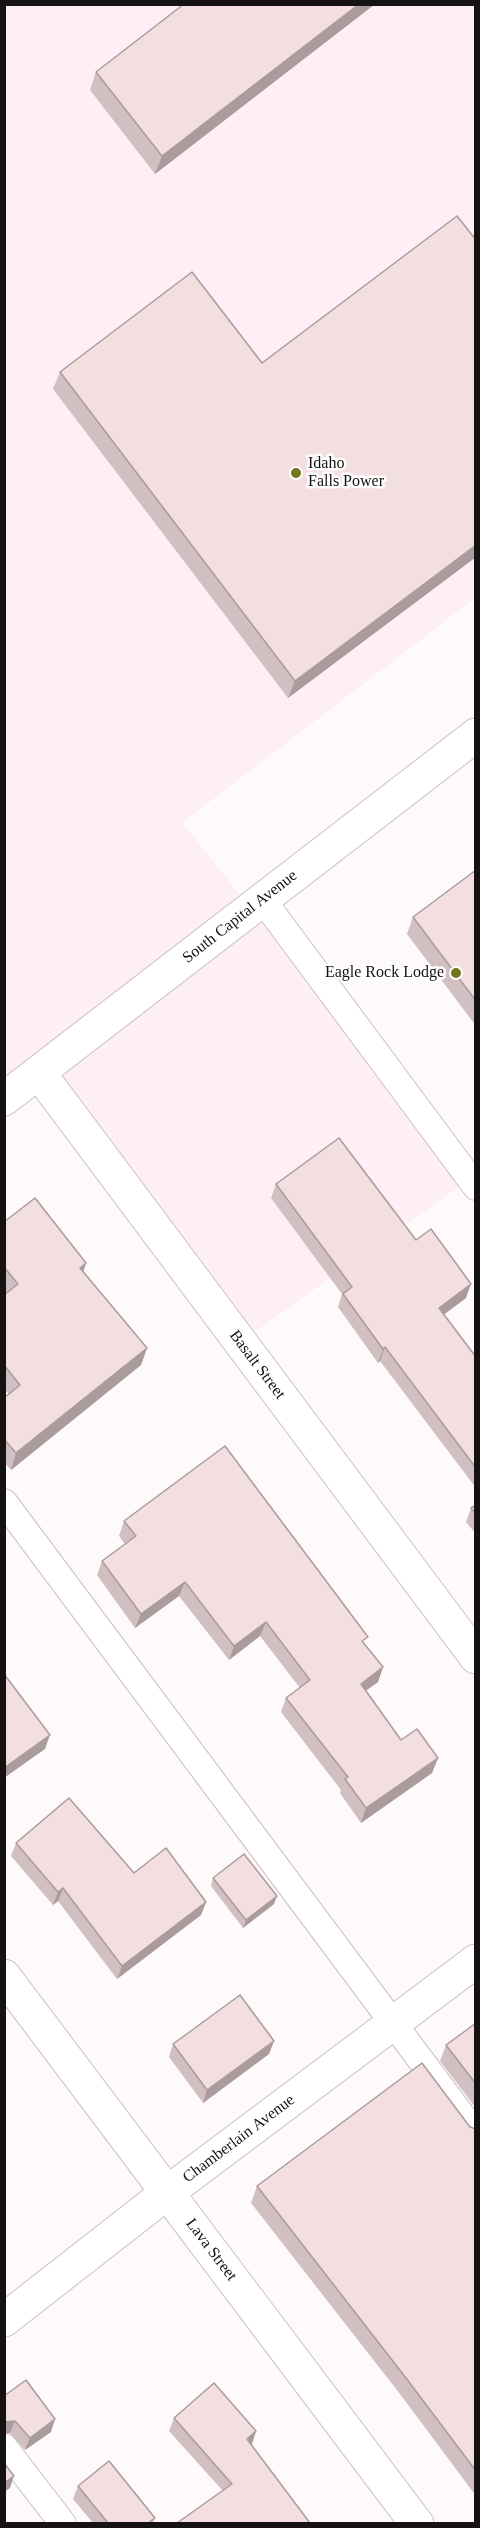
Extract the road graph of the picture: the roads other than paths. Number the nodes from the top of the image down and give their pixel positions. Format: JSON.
{"nodes":[{"id":1,"x":476,"y":735,"type":"edge"},
{"id":2,"x":262,"y":899,"type":"junction"},
{"id":3,"x":39,"y":1073,"type":"junction"},
{"id":4,"x":4,"y":1100,"type":"edge"},
{"id":5,"x":476,"y":1187,"type":"edge"},
{"id":6,"x":4,"y":1502,"type":"edge"},
{"id":7,"x":476,"y":1657,"type":"edge"},
{"id":8,"x":476,"y":1960,"type":"edge"},
{"id":9,"x":4,"y":1976,"type":"edge"},
{"id":10,"x":392,"y":2023,"type":"junction"},
{"id":11,"x":476,"y":2134,"type":"edge"},
{"id":12,"x":168,"y":2192,"type":"junction"},
{"id":13,"x":4,"y":2320,"type":"edge"},
{"id":14,"x":4,"y":2447,"type":"edge"},
{"id":15,"x":63,"y":2523,"type":"edge"},
{"id":16,"x":417,"y":2523,"type":"edge"}],
"edges":[{"from":1,"to":2,"type":"street","name":"South Capital Avenue"},
{"from":2,"to":3,"type":"street","name":"South Capital Avenue"},
{"from":2,"to":5,"type":"lane"},
{"from":3,"to":4,"type":"street","name":"South Capital Avenue"},
{"from":3,"to":7,"type":"street","name":"Basalt Street"},
{"from":6,"to":10,"type":"lane"},
{"from":8,"to":10,"type":"street","name":"Chamberlain Avenue"},
{"from":9,"to":12,"type":"street","name":"Lava Street"},
{"from":10,"to":11,"type":"lane"},
{"from":10,"to":12,"type":"street","name":"Chamberlain Avenue"},
{"from":12,"to":13,"type":"street","name":"Chamberlain Avenue"},
{"from":12,"to":16,"type":"street","name":"Lava Street"},
{"from":14,"to":15,"type":"lane"}]}
